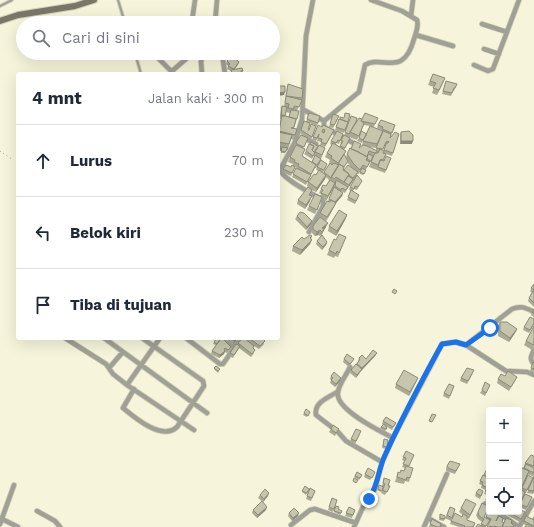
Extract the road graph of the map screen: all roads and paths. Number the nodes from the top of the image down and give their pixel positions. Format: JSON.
{"nodes":[{"id":1,"x":12,"y":0,"type":"edge"},
{"id":2,"x":94,"y":0,"type":"edge"},
{"id":3,"x":118,"y":0,"type":"edge"},
{"id":4,"x":195,"y":0,"type":"edge"},
{"id":5,"x":217,"y":0,"type":"edge"},
{"id":6,"x":313,"y":0,"type":"edge"},
{"id":7,"x":371,"y":0,"type":"edge"},
{"id":8,"x":413,"y":0,"type":"edge"},
{"id":9,"x":519,"y":0,"type":"edge"},
{"id":10,"x":0,"y":6,"type":"edge"},
{"id":11,"x":123,"y":16,"type":"edge"},
{"id":12,"x":192,"y":16,"type":"edge"},
{"id":13,"x":216,"y":16,"type":"edge"},
{"id":14,"x":411,"y":16,"type":"junction"},
{"id":15,"x":0,"y":21,"type":"edge"},
{"id":16,"x":482,"y":24,"type":"dead end"},
{"id":17,"x":507,"y":32,"type":"junction"},
{"id":18,"x":416,"y":35,"type":"junction"},
{"id":19,"x":453,"y":46,"type":"dead end"},
{"id":20,"x":484,"y":49,"type":"dead end"},
{"id":21,"x":499,"y":54,"type":"junction"},
{"id":22,"x":136,"y":60,"type":"edge"},
{"id":23,"x":161,"y":60,"type":"edge"},
{"id":24,"x":186,"y":60,"type":"edge"},
{"id":25,"x":201,"y":60,"type":"edge"},
{"id":26,"x":223,"y":60,"type":"edge"},
{"id":27,"x":474,"y":65,"type":"dead end"},
{"id":28,"x":140,"y":72,"type":"edge"},
{"id":29,"x":173,"y":72,"type":"edge"},
{"id":30,"x":202,"y":72,"type":"edge"},
{"id":31,"x":225,"y":72,"type":"edge"},
{"id":32,"x":304,"y":110,"type":"junction"},
{"id":33,"x":324,"y":121,"type":"junction"},
{"id":34,"x":297,"y":135,"type":"junction"},
{"id":35,"x":316,"y":144,"type":"edge"},
{"id":36,"x":360,"y":146,"type":"edge"},
{"id":37,"x":0,"y":150,"type":"edge"},
{"id":38,"x":13,"y":160,"type":"dead end"},
{"id":39,"x":308,"y":232,"type":"dead end"},
{"id":40,"x":534,"y":312,"type":"edge"},
{"id":41,"x":69,"y":340,"type":"edge"},
{"id":42,"x":106,"y":340,"type":"edge"},
{"id":43,"x":145,"y":340,"type":"edge"},
{"id":44,"x":158,"y":340,"type":"edge"},
{"id":45,"x":189,"y":340,"type":"edge"},
{"id":46,"x":224,"y":340,"type":"edge"},
{"id":47,"x":239,"y":340,"type":"edge"},
{"id":48,"x":466,"y":345,"type":"junction"},
{"id":49,"x":153,"y":346,"type":"junction"},
{"id":50,"x":234,"y":347,"type":"junction"},
{"id":51,"x":534,"y":350,"type":"edge"},
{"id":52,"x":122,"y":353,"type":"junction"},
{"id":53,"x":534,"y":364,"type":"edge"},
{"id":54,"x":141,"y":365,"type":"junction"},
{"id":55,"x":350,"y":367,"type":"edge"},
{"id":56,"x":109,"y":368,"type":"junction"},
{"id":57,"x":534,"y":375,"type":"edge"},
{"id":58,"x":127,"y":385,"type":"junction"},
{"id":59,"x":134,"y":389,"type":"junction"},
{"id":60,"x":337,"y":392,"type":"junction"},
{"id":61,"x":192,"y":404,"type":"junction"},
{"id":62,"x":207,"y":413,"type":"dead end"},
{"id":63,"x":180,"y":421,"type":"junction"},
{"id":64,"x":194,"y":430,"type":"dead end"},
{"id":65,"x":392,"y":438,"type":"junction"},
{"id":66,"x":382,"y":462,"type":"junction"},
{"id":67,"x":447,"y":474,"type":"dead end"},
{"id":68,"x":14,"y":485,"type":"dead end"},
{"id":69,"x":534,"y":502,"type":"edge"},
{"id":70,"x":37,"y":511,"type":"dead end"},
{"id":71,"x":501,"y":515,"type":"edge"},
{"id":72,"x":428,"y":518,"type":"junction"},
{"id":73,"x":1,"y":522,"type":"edge"},
{"id":74,"x":291,"y":525,"type":"dead end"},
{"id":75,"x":355,"y":525,"type":"edge"},
{"id":76,"x":18,"y":527,"type":"edge"},
{"id":77,"x":60,"y":527,"type":"edge"},
{"id":78,"x":424,"y":527,"type":"edge"},
{"id":79,"x":444,"y":527,"type":"edge"},
{"id":80,"x":519,"y":527,"type":"edge"}],
"edges":[{"from":1,"to":10,"type":"lane"},
{"from":2,"to":15,"type":"street"},
{"from":3,"to":11,"type":"lane"},
{"from":4,"to":12,"type":"street"},
{"from":5,"to":13,"type":"street"},
{"from":6,"to":32,"type":"street"},
{"from":7,"to":14,"type":"street"},
{"from":8,"to":14,"type":"street"},
{"from":9,"to":17,"type":"street"},
{"from":14,"to":18,"type":"street"},
{"from":16,"to":17,"type":"street"},
{"from":17,"to":21,"type":"street"},
{"from":18,"to":19,"type":"street"},
{"from":18,"to":33,"type":"street"},
{"from":20,"to":21,"type":"street"},
{"from":21,"to":27,"type":"street"},
{"from":22,"to":28,"type":"lane"},
{"from":23,"to":29,"type":"street"},
{"from":24,"to":29,"type":"street"},
{"from":25,"to":30,"type":"street"},
{"from":26,"to":31,"type":"street"},
{"from":32,"to":33,"type":"street"},
{"from":32,"to":34,"type":"street"},
{"from":33,"to":36,"type":"street"},
{"from":34,"to":35,"type":"street"},
{"from":34,"to":39,"type":"street"},
{"from":37,"to":38,"type":"path"},
{"from":40,"to":48,"type":"street"},
{"from":41,"to":56,"type":"street"},
{"from":42,"to":52,"type":"street"},
{"from":43,"to":49,"type":"street"},
{"from":44,"to":49,"type":"street"},
{"from":45,"to":50,"type":"street"},
{"from":46,"to":50,"type":"street"},
{"from":47,"to":50,"type":"street"},
{"from":48,"to":57,"type":"street"},
{"from":48,"to":65,"type":"street"},
{"from":49,"to":54,"type":"street"},
{"from":49,"to":61,"type":"street"},
{"from":51,"to":53,"type":"street"},
{"from":52,"to":54,"type":"street"},
{"from":52,"to":56,"type":"street"},
{"from":54,"to":58,"type":"street"},
{"from":54,"to":61,"type":"street"},
{"from":55,"to":60,"type":"street"},
{"from":56,"to":58,"type":"street"},
{"from":58,"to":59,"type":"street"},
{"from":59,"to":63,"type":"street"},
{"from":59,"to":63,"type":"street"},
{"from":60,"to":65,"type":"street"},
{"from":60,"to":66,"type":"street"},
{"from":61,"to":62,"type":"street"},
{"from":61,"to":63,"type":"street"},
{"from":63,"to":64,"type":"street"},
{"from":65,"to":66,"type":"street"},
{"from":66,"to":75,"type":"street"},
{"from":67,"to":72,"type":"street"},
{"from":68,"to":73,"type":"street"},
{"from":69,"to":80,"type":"street"},
{"from":70,"to":77,"type":"street"},
{"from":71,"to":80,"type":"street"},
{"from":72,"to":78,"type":"street"},
{"from":72,"to":79,"type":"street"},
{"from":73,"to":76,"type":"street"},
{"from":74,"to":75,"type":"street"}]}
